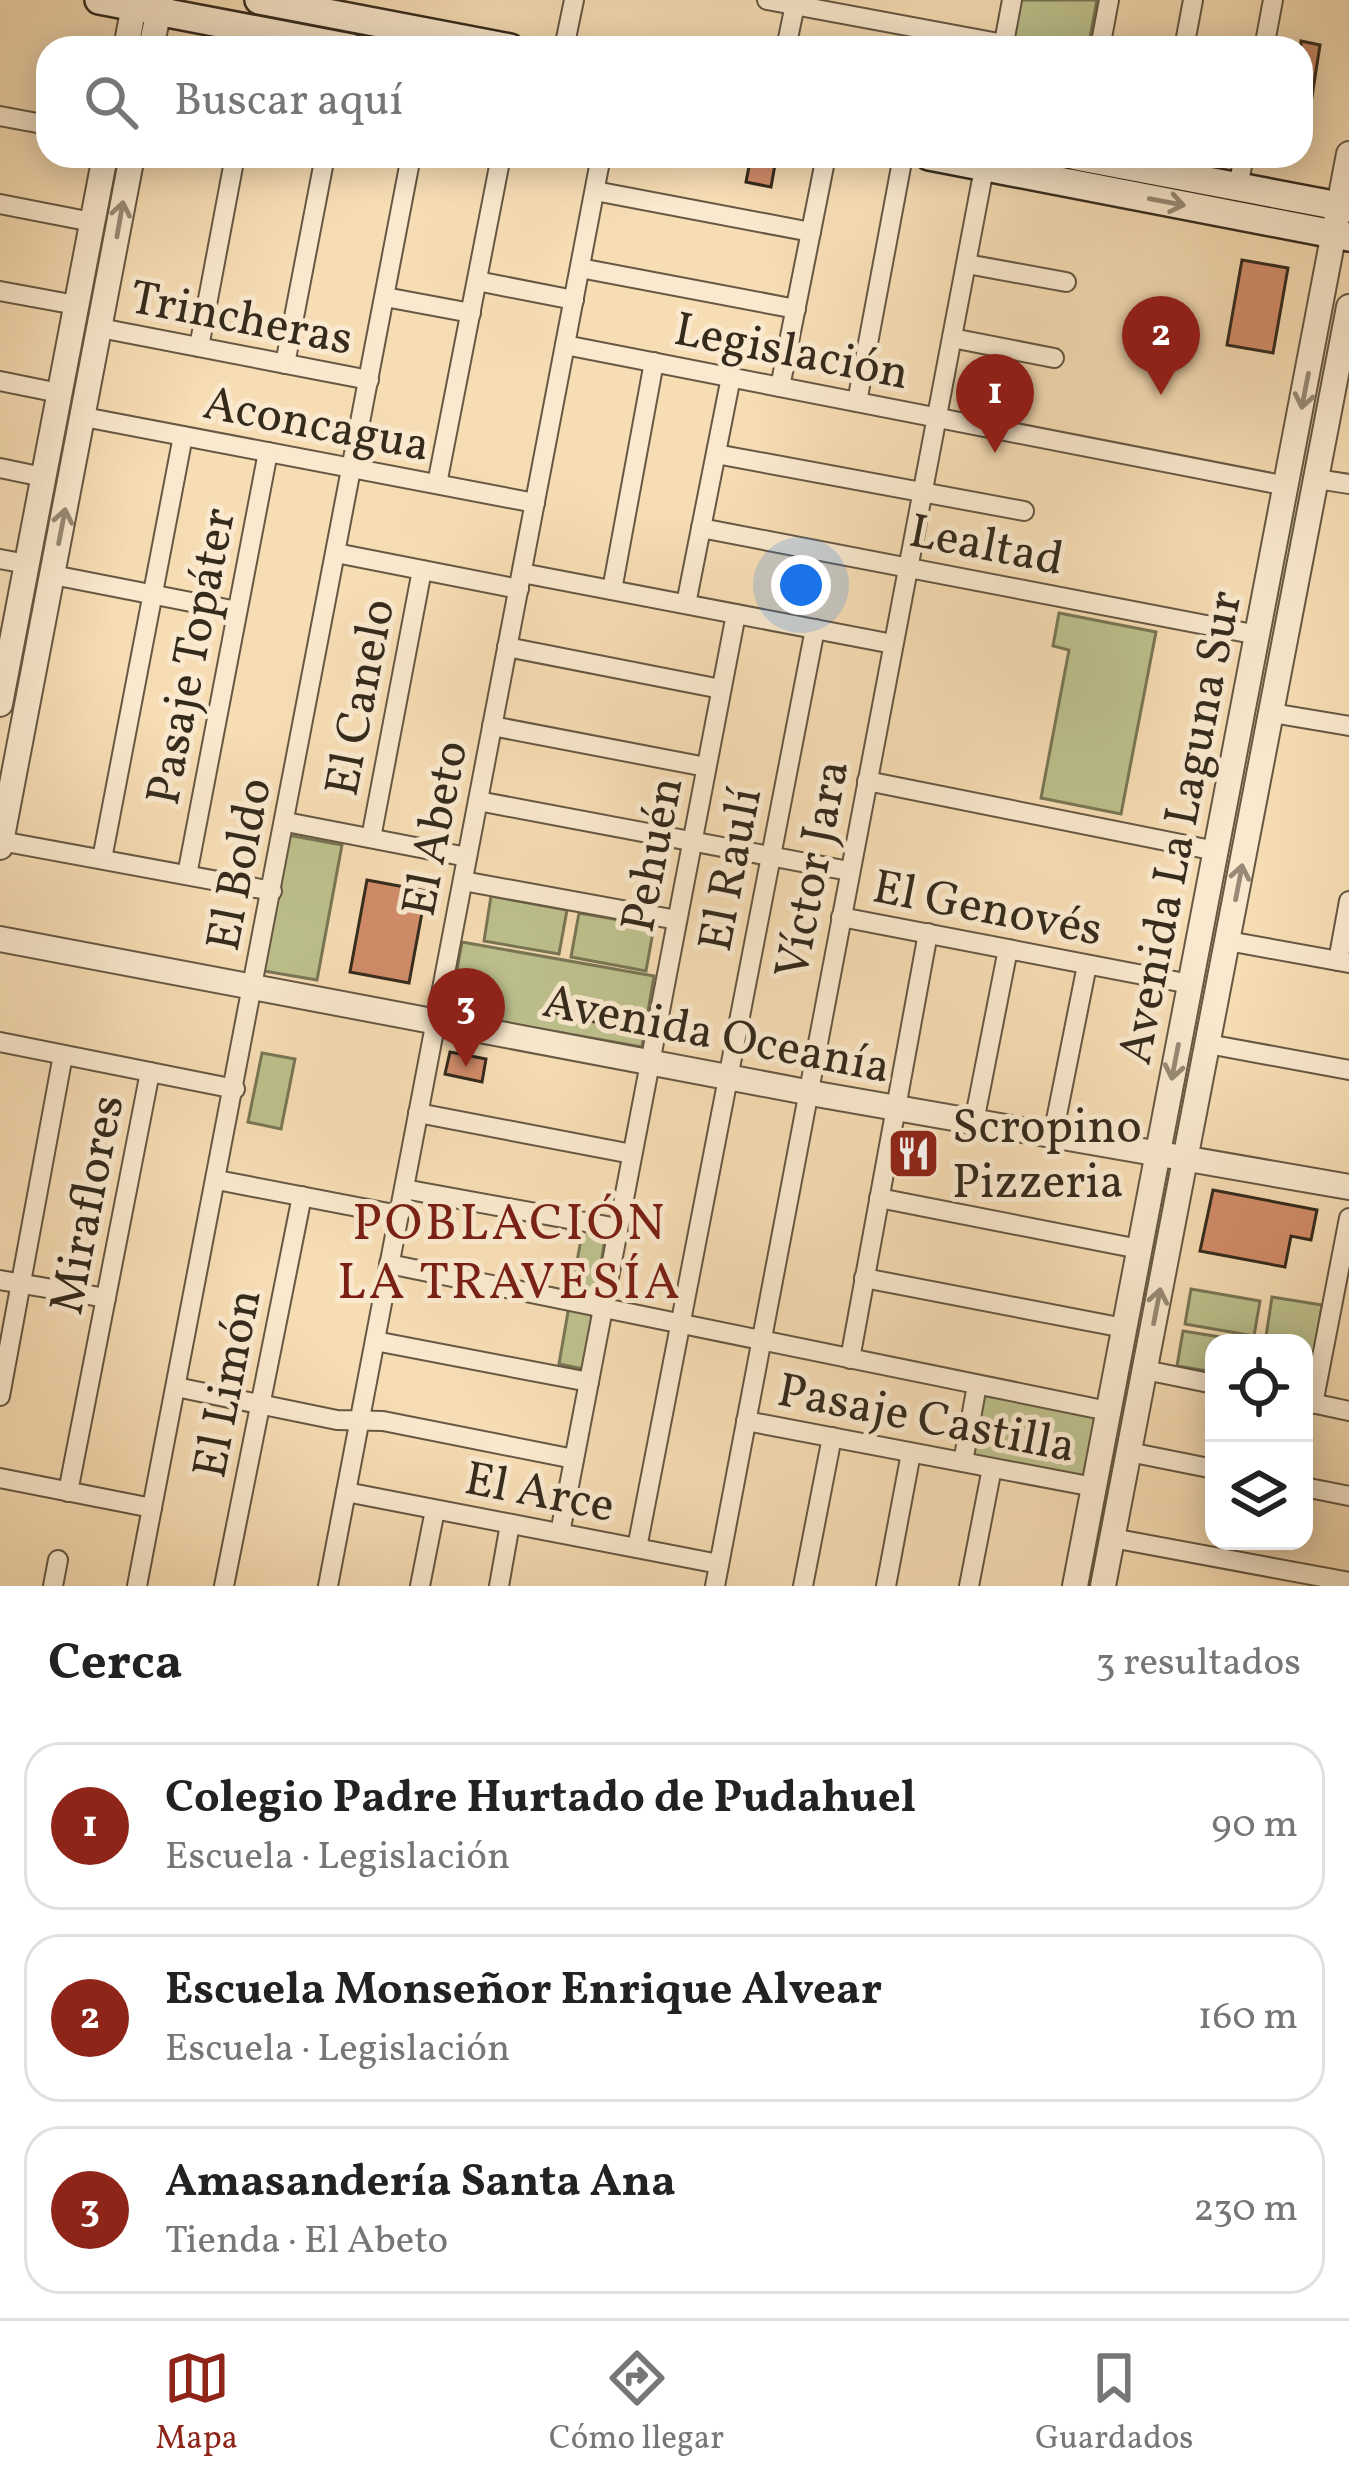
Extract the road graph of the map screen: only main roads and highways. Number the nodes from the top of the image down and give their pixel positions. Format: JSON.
{"nodes":[{"id":1,"x":98,"y":0,"type":"edge"},
{"id":2,"x":260,"y":0,"type":"edge"},
{"id":3,"x":147,"y":5,"type":"edge"},
{"id":4,"x":294,"y":36,"type":"edge"},
{"id":5,"x":448,"y":36,"type":"edge"},
{"id":6,"x":1027,"y":168,"type":"edge"},
{"id":7,"x":1176,"y":168,"type":"edge"},
{"id":8,"x":1343,"y":222,"type":"edge"}],
"edges":[{"from":1,"to":3,"type":"main road"},
{"from":2,"to":5,"type":"main road"},
{"from":3,"to":4,"type":"main road"},
{"from":6,"to":8,"type":"main road","one_way":true},
{"from":7,"to":8,"type":"main road"}]}
